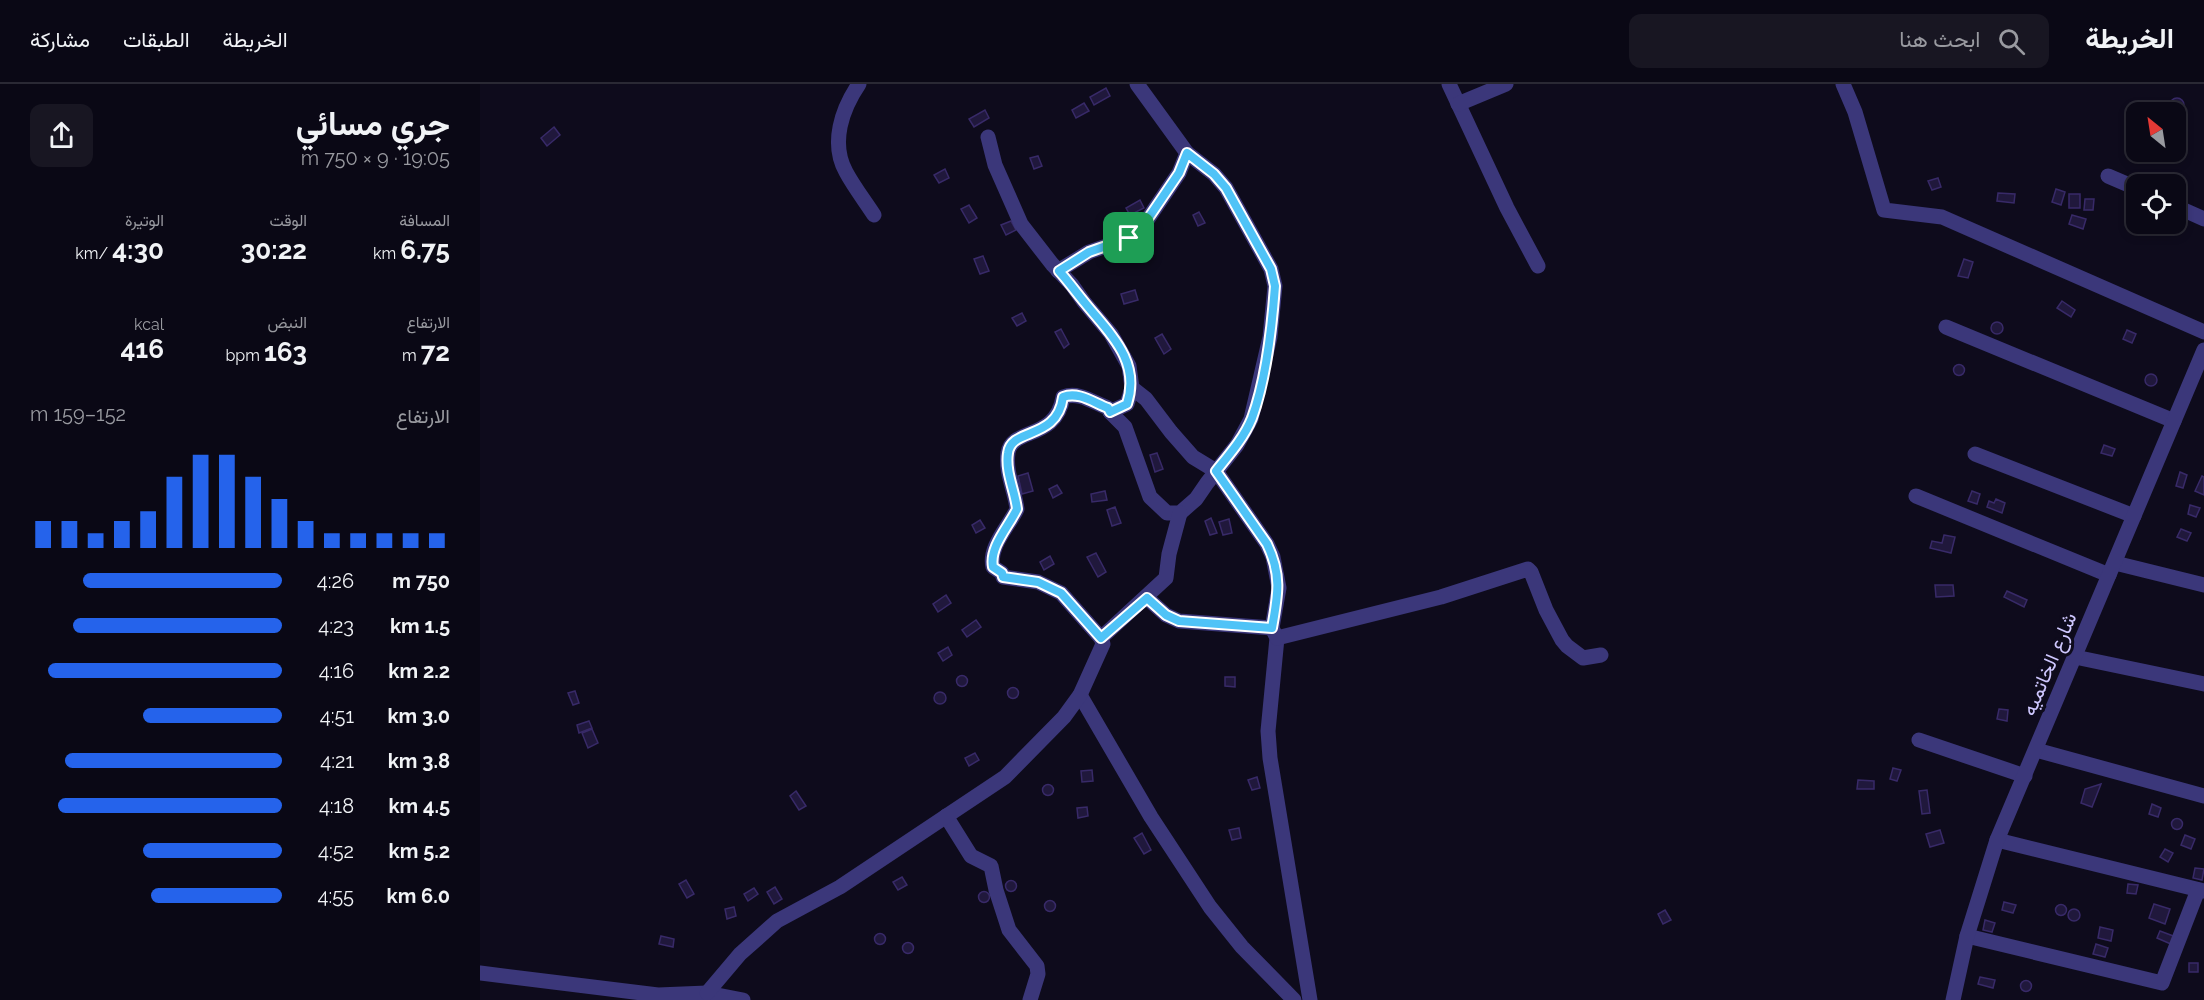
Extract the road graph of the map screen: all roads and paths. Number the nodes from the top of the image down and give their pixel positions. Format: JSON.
{"nodes":[{"id":1,"x":859,"y":84,"type":"edge"},
{"id":2,"x":1137,"y":84,"type":"edge"},
{"id":3,"x":1449,"y":84,"type":"edge"},
{"id":4,"x":1506,"y":84,"type":"edge"},
{"id":5,"x":1843,"y":84,"type":"edge"},
{"id":6,"x":1458,"y":104,"type":"junction"},
{"id":7,"x":988,"y":137,"type":"dead end"},
{"id":8,"x":1187,"y":153,"type":"junction"},
{"id":9,"x":2108,"y":176,"type":"dead end"},
{"id":10,"x":2126,"y":184,"type":"edge"},
{"id":11,"x":2186,"y":211,"type":"edge"},
{"id":12,"x":874,"y":215,"type":"dead end"},
{"id":13,"x":2204,"y":219,"type":"edge"},
{"id":14,"x":1538,"y":266,"type":"dead end"},
{"id":15,"x":1059,"y":271,"type":"junction"},
{"id":16,"x":1946,"y":327,"type":"dead end"},
{"id":17,"x":2204,"y":332,"type":"edge"},
{"id":18,"x":2204,"y":350,"type":"edge"},
{"id":19,"x":1132,"y":388,"type":"junction"},
{"id":20,"x":1110,"y":412,"type":"junction"},
{"id":21,"x":2174,"y":421,"type":"junction"},
{"id":22,"x":1975,"y":454,"type":"dead end"},
{"id":23,"x":1216,"y":471,"type":"junction"},
{"id":24,"x":1916,"y":496,"type":"dead end"},
{"id":25,"x":1180,"y":513,"type":"junction"},
{"id":26,"x":2134,"y":516,"type":"junction"},
{"id":27,"x":2112,"y":569,"type":"junction"},
{"id":28,"x":2204,"y":585,"type":"edge"},
{"id":29,"x":1147,"y":598,"type":"junction"},
{"id":30,"x":1275,"y":633,"type":"junction"},
{"id":31,"x":1101,"y":638,"type":"junction"},
{"id":32,"x":1601,"y":656,"type":"dead end"},
{"id":33,"x":2075,"y":657,"type":"junction"},
{"id":34,"x":2204,"y":684,"type":"edge"},
{"id":35,"x":1080,"y":695,"type":"junction"},
{"id":36,"x":1918,"y":740,"type":"dead end"},
{"id":37,"x":2036,"y":750,"type":"junction"},
{"id":38,"x":2025,"y":776,"type":"junction"},
{"id":39,"x":2204,"y":796,"type":"edge"},
{"id":40,"x":946,"y":816,"type":"junction"},
{"id":41,"x":1997,"y":840,"type":"junction"},
{"id":42,"x":2201,"y":891,"type":"edge"},
{"id":43,"x":1967,"y":936,"type":"junction"},
{"id":44,"x":480,"y":973,"type":"edge"},
{"id":45,"x":707,"y":993,"type":"junction"},
{"id":46,"x":743,"y":1000,"type":"edge"},
{"id":47,"x":1030,"y":1000,"type":"edge"},
{"id":48,"x":1294,"y":1000,"type":"edge"},
{"id":49,"x":1310,"y":1000,"type":"edge"},
{"id":50,"x":1953,"y":1000,"type":"edge"}],
"edges":[{"from":1,"to":12,"type":"street"},
{"from":2,"to":8,"type":"street"},
{"from":3,"to":6,"type":"street"},
{"from":4,"to":6,"type":"street"},
{"from":5,"to":17,"type":"street"},
{"from":6,"to":14,"type":"street"},
{"from":7,"to":15,"type":"street"},
{"from":8,"to":15,"type":"street"},
{"from":8,"to":23,"type":"street"},
{"from":9,"to":10,"type":"street"},
{"from":11,"to":13,"type":"street"},
{"from":15,"to":19,"type":"street"},
{"from":16,"to":21,"type":"street"},
{"from":18,"to":21,"type":"street","name":"شارع الخاتميه"},
{"from":19,"to":20,"type":"street"},
{"from":19,"to":23,"type":"street"},
{"from":20,"to":25,"type":"street"},
{"from":20,"to":31,"type":"street"},
{"from":21,"to":26,"type":"street","name":"شارع الخاتميه"},
{"from":22,"to":26,"type":"street"},
{"from":23,"to":25,"type":"street"},
{"from":23,"to":30,"type":"street"},
{"from":24,"to":27,"type":"street"},
{"from":25,"to":29,"type":"street"},
{"from":26,"to":27,"type":"street","name":"شارع الخاتميه"},
{"from":27,"to":28,"type":"street"},
{"from":27,"to":33,"type":"street","name":"شارع الخاتميه"},
{"from":29,"to":30,"type":"street"},
{"from":29,"to":31,"type":"street"},
{"from":30,"to":32,"type":"street"},
{"from":30,"to":49,"type":"street"},
{"from":31,"to":35,"type":"street"},
{"from":33,"to":34,"type":"street"},
{"from":33,"to":37,"type":"street","name":"شارع الخاتميه"},
{"from":35,"to":40,"type":"street"},
{"from":35,"to":48,"type":"street"},
{"from":36,"to":38,"type":"street"},
{"from":37,"to":38,"type":"street","name":"شارع الخاتميه"},
{"from":37,"to":39,"type":"street"},
{"from":38,"to":41,"type":"street","name":"شارع الخاتميه"},
{"from":40,"to":45,"type":"street"},
{"from":40,"to":47,"type":"street"},
{"from":41,"to":42,"type":"street"},
{"from":41,"to":43,"type":"street","name":"شارع الخاتميه"},
{"from":42,"to":43,"type":"street"},
{"from":43,"to":50,"type":"street","name":"شارع الخاتميه"},
{"from":44,"to":45,"type":"street"},
{"from":45,"to":46,"type":"street"}]}
